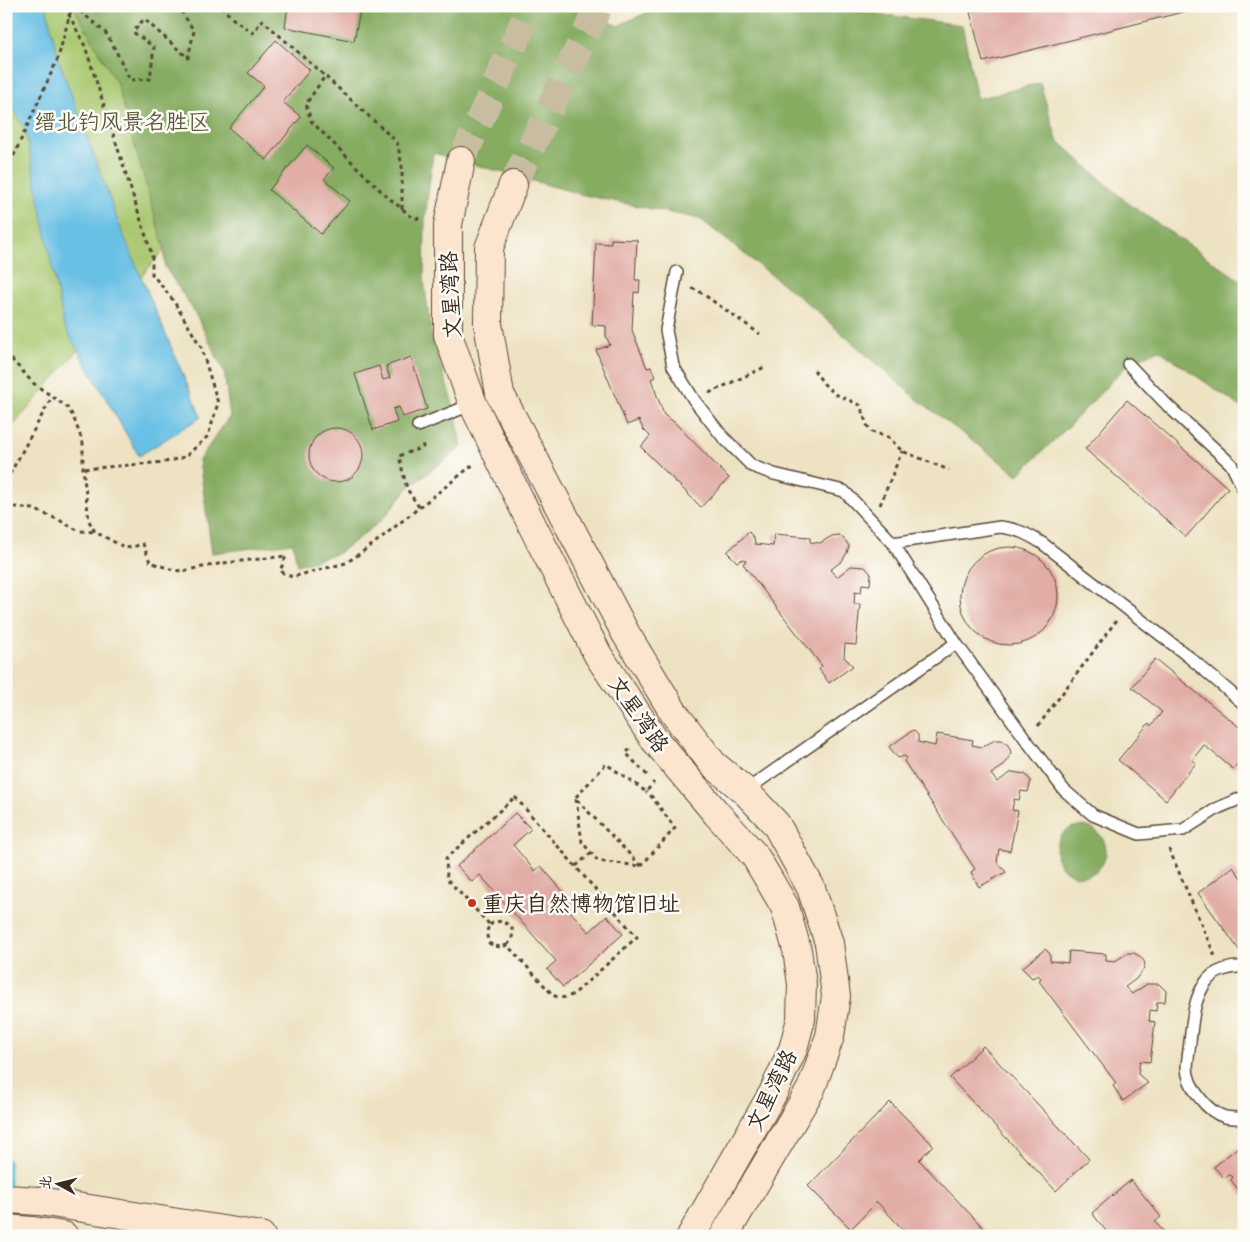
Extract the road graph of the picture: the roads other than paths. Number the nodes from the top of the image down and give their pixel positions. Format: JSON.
{"nodes":[{"id":1,"x":461,"y":160,"type":"tunnel mouth"},
{"id":2,"x":513,"y":185,"type":"tunnel mouth"},
{"id":3,"x":677,"y":272,"type":"dead end"},
{"id":4,"x":1128,"y":364,"type":"dead end"},
{"id":5,"x":473,"y":404,"type":"junction"},
{"id":6,"x":418,"y":426,"type":"dead end"},
{"id":7,"x":1244,"y":490,"type":"edge"},
{"id":8,"x":893,"y":543,"type":"junction"},
{"id":9,"x":956,"y":642,"type":"junction"},
{"id":10,"x":1244,"y":704,"type":"edge"},
{"id":11,"x":746,"y":791,"type":"junction"},
{"id":12,"x":1244,"y":797,"type":"edge"},
{"id":13,"x":1244,"y":967,"type":"edge"},
{"id":14,"x":1244,"y":1119,"type":"edge"},
{"id":15,"x":6,"y":1199,"type":"edge"},
{"id":16,"x":6,"y":1229,"type":"edge"},
{"id":17,"x":257,"y":1235,"type":"edge"},
{"id":18,"x":64,"y":1236,"type":"edge"},
{"id":19,"x":691,"y":1236,"type":"edge"},
{"id":20,"x":724,"y":1236,"type":"edge"}],
"edges":[{"from":1,"to":5,"type":"main road","name":"文星湾路"},
{"from":2,"to":11,"type":"main road","name":"文星湾路"},
{"from":3,"to":8,"type":"lane"},
{"from":4,"to":7,"type":"lane"},
{"from":5,"to":6,"type":"lane"},
{"from":5,"to":19,"type":"main road","name":"文星湾路"},
{"from":8,"to":9,"type":"lane"},
{"from":8,"to":10,"type":"lane"},
{"from":9,"to":11,"type":"lane"},
{"from":9,"to":12,"type":"lane"},
{"from":11,"to":20,"type":"main road","name":"文星湾路"},
{"from":13,"to":14,"type":"lane"},
{"from":15,"to":17,"type":"main road"},
{"from":16,"to":18,"type":"main road"}]}
